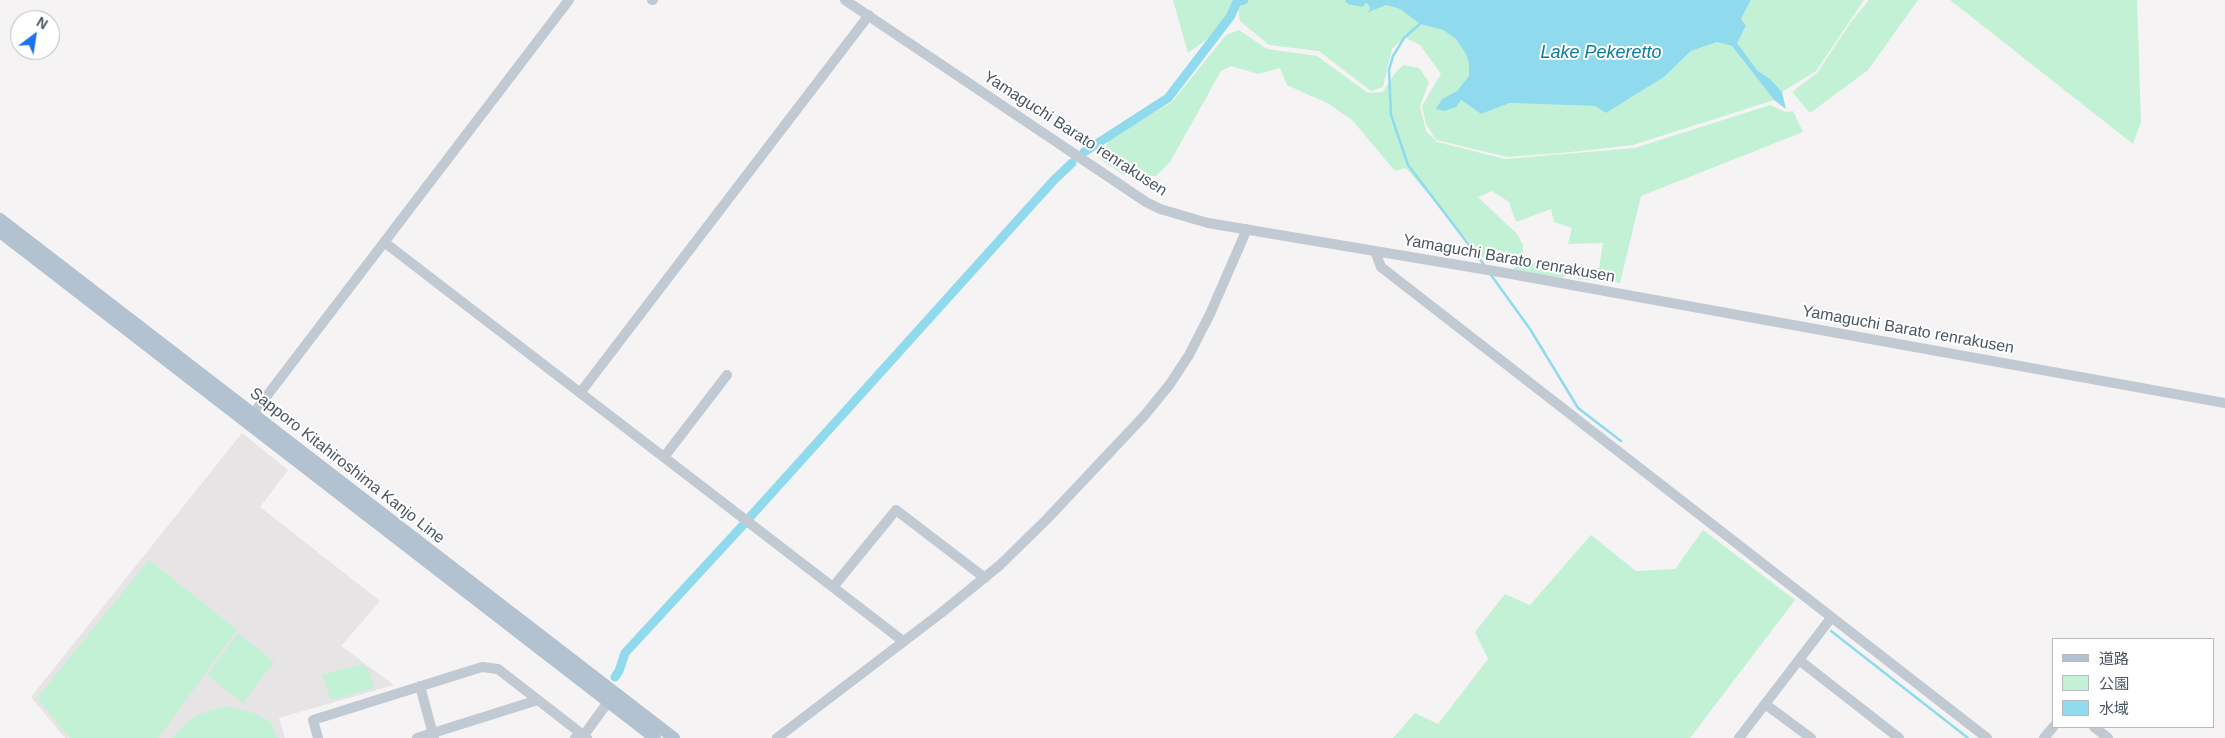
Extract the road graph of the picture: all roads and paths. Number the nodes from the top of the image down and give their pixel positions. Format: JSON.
{"nodes":[{"id":1,"x":569,"y":0,"type":"edge"},
{"id":2,"x":846,"y":0,"type":"edge"},
{"id":3,"x":869,"y":15,"type":"junction"},
{"id":4,"x":0,"y":219,"type":"edge"},
{"id":5,"x":1247,"y":229,"type":"junction"},
{"id":6,"x":0,"y":232,"type":"edge"},
{"id":7,"x":384,"y":242,"type":"junction"},
{"id":8,"x":1375,"y":251,"type":"junction"},
{"id":9,"x":726,"y":376,"type":"dead end"},
{"id":10,"x":580,"y":392,"type":"junction"},
{"id":11,"x":2225,"y":403,"type":"edge"},
{"id":12,"x":253,"y":414,"type":"junction"},
{"id":13,"x":664,"y":457,"type":"junction"},
{"id":14,"x":985,"y":578,"type":"junction"},
{"id":15,"x":832,"y":586,"type":"junction"},
{"id":16,"x":1831,"y":618,"type":"junction"},
{"id":17,"x":903,"y":641,"type":"junction"},
{"id":18,"x":1799,"y":660,"type":"junction"},
{"id":19,"x":420,"y":686,"type":"junction"},
{"id":20,"x":538,"y":700,"type":"junction"},
{"id":21,"x":608,"y":702,"type":"junction"},
{"id":22,"x":1765,"y":704,"type":"junction"},
{"id":23,"x":2052,"y":728,"type":"edge"},
{"id":24,"x":2095,"y":728,"type":"edge"},
{"id":25,"x":434,"y":736,"type":"edge"},
{"id":26,"x":582,"y":737,"type":"edge"},
{"id":27,"x":318,"y":738,"type":"edge"},
{"id":28,"x":417,"y":738,"type":"edge"},
{"id":29,"x":655,"y":738,"type":"edge"},
{"id":30,"x":674,"y":738,"type":"edge"},
{"id":31,"x":777,"y":738,"type":"edge"},
{"id":32,"x":1739,"y":738,"type":"edge"},
{"id":33,"x":1811,"y":738,"type":"edge"},
{"id":34,"x":1899,"y":738,"type":"edge"},
{"id":35,"x":1987,"y":738,"type":"edge"},
{"id":36,"x":2044,"y":738,"type":"edge"},
{"id":37,"x":2108,"y":738,"type":"edge"}],
"edges":[{"from":1,"to":7,"type":"street"},
{"from":2,"to":3,"type":"street","name":"Yamaguchi Barato renrakusen"},
{"from":3,"to":5,"type":"street","name":"Yamaguchi Barato renrakusen"},
{"from":3,"to":10,"type":"street"},
{"from":4,"to":12,"type":"main road","name":"Sapporo Kitahiroshima Kanjo Line"},
{"from":5,"to":8,"type":"street","name":"Yamaguchi Barato renrakusen"},
{"from":5,"to":14,"type":"street"},
{"from":6,"to":21,"type":"main road","name":"Sapporo Kitahiroshima Kanjo Line"},
{"from":7,"to":10,"type":"street"},
{"from":7,"to":12,"type":"street"},
{"from":8,"to":11,"type":"street","name":"Yamaguchi Barato renrakusen"},
{"from":8,"to":16,"type":"street"},
{"from":9,"to":13,"type":"street"},
{"from":10,"to":13,"type":"street"},
{"from":12,"to":30,"type":"main road","name":"Sapporo Kitahiroshima Kanjo Line"},
{"from":13,"to":15,"type":"street"},
{"from":14,"to":15,"type":"street"},
{"from":14,"to":17,"type":"street"},
{"from":15,"to":17,"type":"street"},
{"from":16,"to":18,"type":"street"},
{"from":16,"to":35,"type":"street"},
{"from":17,"to":31,"type":"street"},
{"from":18,"to":22,"type":"street"},
{"from":18,"to":34,"type":"street"},
{"from":19,"to":20,"type":"street"},
{"from":19,"to":25,"type":"street"},
{"from":19,"to":27,"type":"street"},
{"from":20,"to":25,"type":"street"},
{"from":20,"to":26,"type":"street"},
{"from":21,"to":26,"type":"street"},
{"from":21,"to":29,"type":"main road","name":"Sapporo Kitahiroshima Kanjo Line"},
{"from":22,"to":32,"type":"street"},
{"from":22,"to":33,"type":"street"},
{"from":23,"to":36,"type":"street"},
{"from":24,"to":37,"type":"street"},
{"from":25,"to":28,"type":"street"}]}
